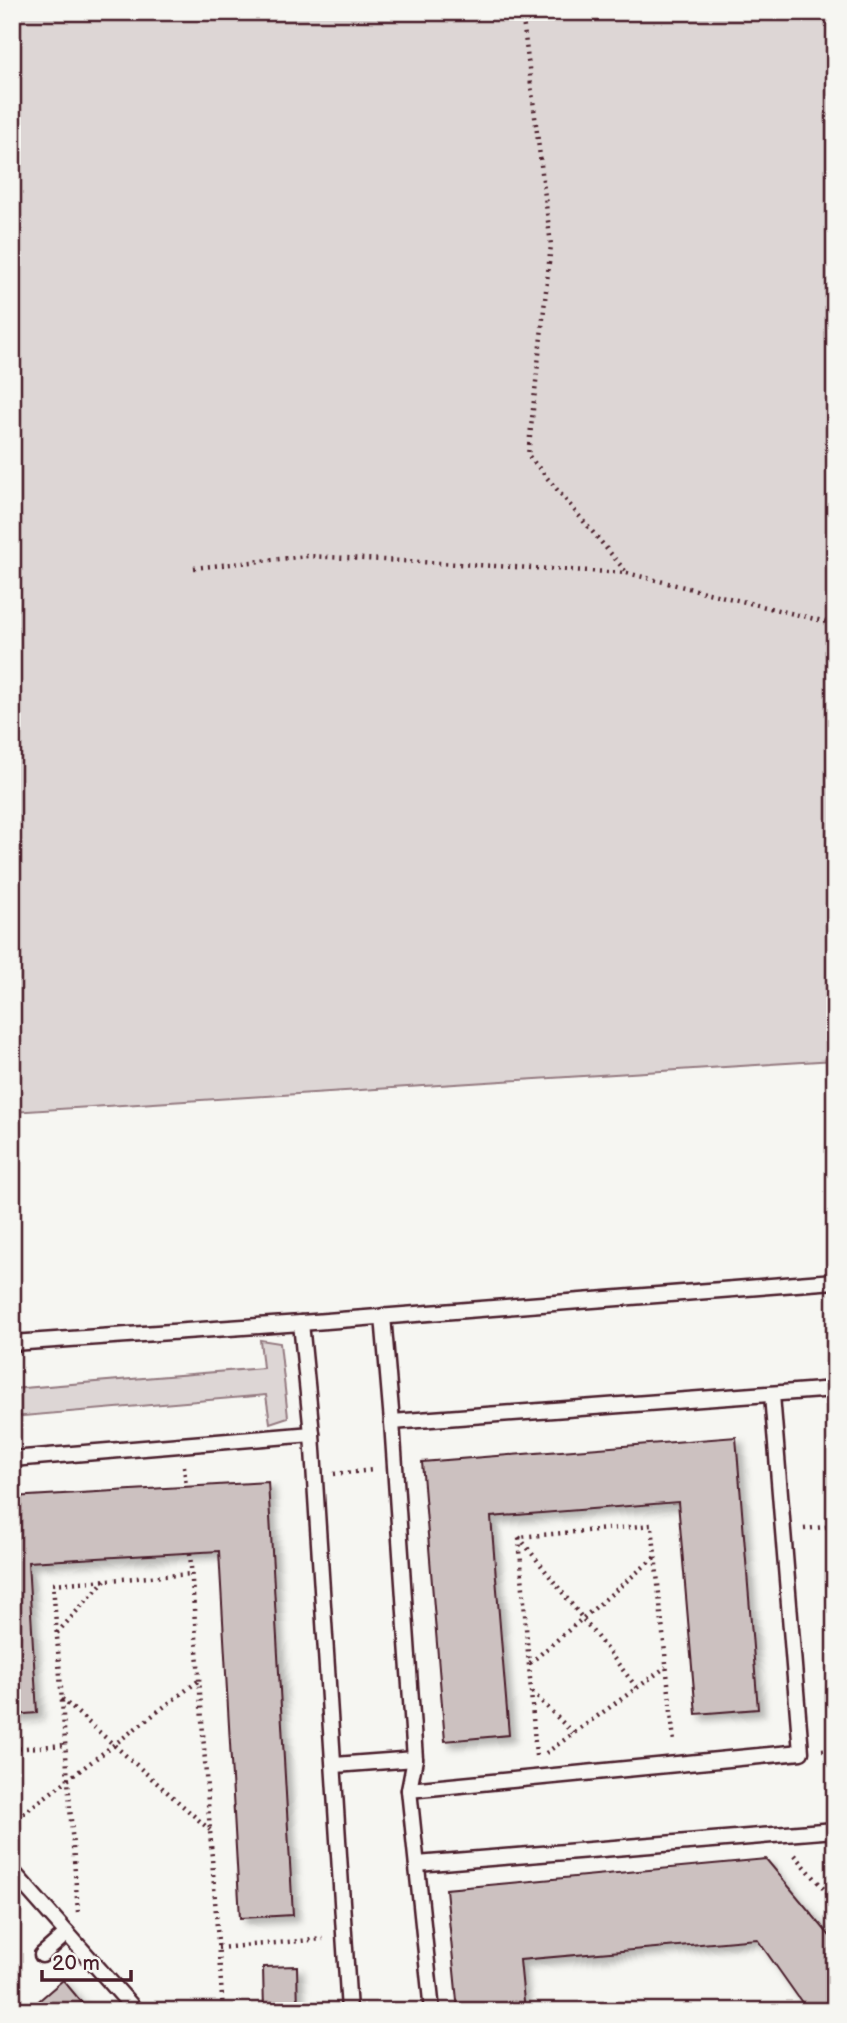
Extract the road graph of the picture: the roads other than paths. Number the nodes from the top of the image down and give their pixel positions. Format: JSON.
{"nodes":[{"id":1,"x":835,"y":1281,"type":"edge"},
{"id":2,"x":383,"y":1316,"type":"junction"},
{"id":3,"x":301,"y":1322,"type":"junction"},
{"id":4,"x":12,"y":1343,"type":"edge"},
{"id":5,"x":835,"y":1389,"type":"edge"},
{"id":6,"x":772,"y":1395,"type":"junction"},
{"id":7,"x":392,"y":1422,"type":"junction"},
{"id":8,"x":312,"y":1434,"type":"junction"},
{"id":9,"x":12,"y":1459,"type":"edge"},
{"id":10,"x":415,"y":1759,"type":"junction"},
{"id":11,"x":335,"y":1765,"type":"junction"},
{"id":12,"x":410,"y":1790,"type":"junction"},
{"id":13,"x":835,"y":1830,"type":"edge"},
{"id":14,"x":417,"y":1864,"type":"junction"},
{"id":15,"x":12,"y":1871,"type":"edge"},
{"id":16,"x":68,"y":1933,"type":"junction"},
{"id":17,"x":42,"y":1955,"type":"dead end"},
{"id":18,"x":136,"y":2011,"type":"edge"},
{"id":19,"x":349,"y":2011,"type":"edge"},
{"id":20,"x":432,"y":2011,"type":"edge"}],
"edges":[{"from":1,"to":2,"type":"lane"},
{"from":2,"to":3,"type":"lane"},
{"from":2,"to":7,"type":"lane"},
{"from":3,"to":4,"type":"lane"},
{"from":3,"to":8,"type":"lane"},
{"from":5,"to":6,"type":"lane"},
{"from":6,"to":7,"type":"lane"},
{"from":6,"to":12,"type":"lane"},
{"from":7,"to":10,"type":"lane"},
{"from":8,"to":9,"type":"lane"},
{"from":8,"to":11,"type":"lane"},
{"from":10,"to":11,"type":"lane"},
{"from":10,"to":12,"type":"lane"},
{"from":11,"to":19,"type":"lane"},
{"from":12,"to":14,"type":"lane"},
{"from":13,"to":14,"type":"lane"},
{"from":14,"to":20,"type":"lane"},
{"from":15,"to":16,"type":"lane"},
{"from":16,"to":17,"type":"lane"},
{"from":16,"to":18,"type":"lane"}]}
